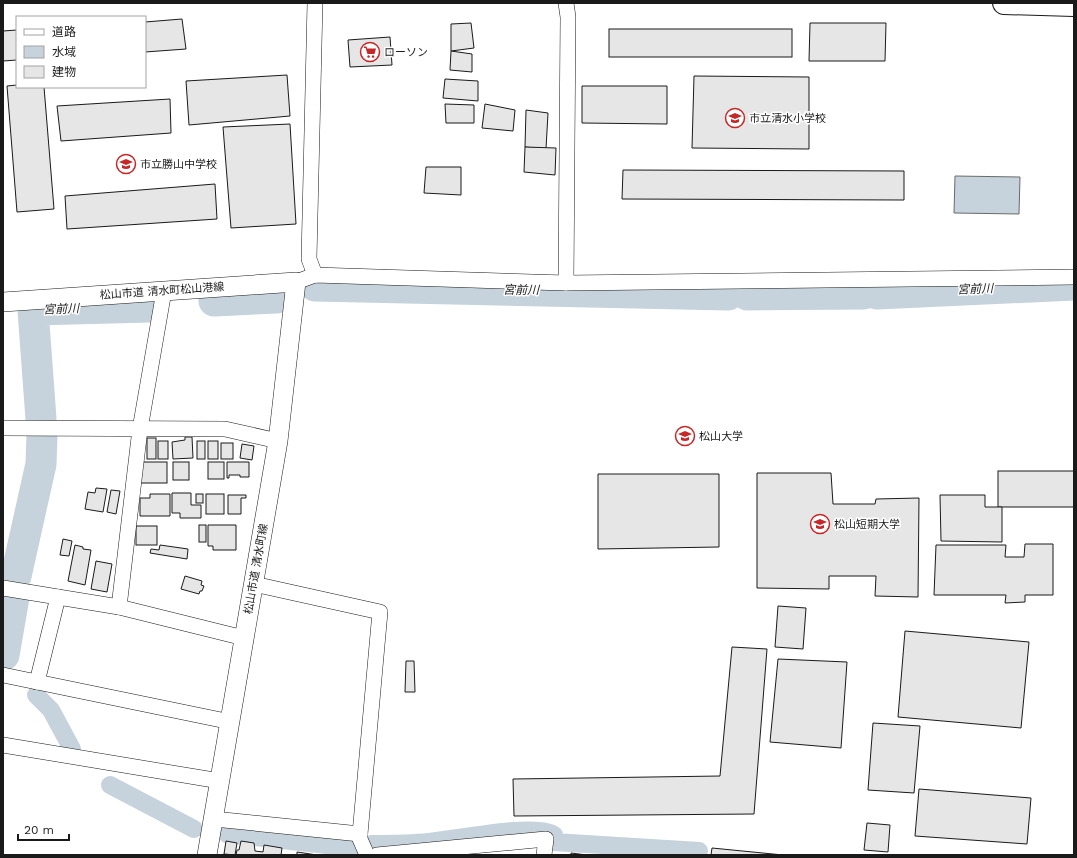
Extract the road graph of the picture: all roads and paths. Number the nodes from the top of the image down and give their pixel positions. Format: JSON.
{"nodes":[{"id":1,"x":315,"y":3,"type":"edge"},
{"id":2,"x":566,"y":3,"type":"edge"},
{"id":3,"x":1004,"y":3,"type":"edge"},
{"id":4,"x":1074,"y":5,"type":"edge"},
{"id":5,"x":315,"y":275,"type":"junction"},
{"id":6,"x":1074,"y":277,"type":"edge"},
{"id":7,"x":296,"y":282,"type":"junction"},
{"id":8,"x":566,"y":283,"type":"junction"},
{"id":9,"x":164,"y":292,"type":"junction"},
{"id":10,"x":3,"y":302,"type":"edge"},
{"id":11,"x":3,"y":428,"type":"edge"},
{"id":12,"x":140,"y":429,"type":"junction"},
{"id":13,"x":278,"y":441,"type":"junction"},
{"id":14,"x":254,"y":584,"type":"junction"},
{"id":15,"x":3,"y":588,"type":"edge"},
{"id":16,"x":58,"y":597,"type":"junction"},
{"id":17,"x":119,"y":606,"type":"junction"},
{"id":18,"x":244,"y":638,"type":"junction"},
{"id":19,"x":3,"y":676,"type":"edge"},
{"id":20,"x":37,"y":682,"type":"junction"},
{"id":21,"x":231,"y":722,"type":"junction"},
{"id":22,"x":3,"y":745,"type":"edge"},
{"id":23,"x":220,"y":781,"type":"junction"},
{"id":24,"x":214,"y":820,"type":"junction"},
{"id":25,"x":366,"y":847,"type":"edge"},
{"id":26,"x":207,"y":855,"type":"edge"},
{"id":27,"x":544,"y":855,"type":"edge"}],
"edges":[{"from":1,"to":5,"type":"street"},
{"from":2,"to":8,"type":"street"},
{"from":3,"to":4,"type":"main road"},
{"from":5,"to":7,"type":"street"},
{"from":5,"to":8,"type":"street"},
{"from":6,"to":8,"type":"street"},
{"from":7,"to":9,"type":"street","name":"松山市道 清水町松山港線"},
{"from":7,"to":13,"type":"street","name":"松山市道 清水町線"},
{"from":9,"to":10,"type":"street","name":"松山市道 清水町松山港線"},
{"from":9,"to":12,"type":"street"},
{"from":11,"to":12,"type":"street"},
{"from":12,"to":13,"type":"street"},
{"from":12,"to":17,"type":"street"},
{"from":13,"to":14,"type":"street","name":"松山市道 清水町線"},
{"from":14,"to":18,"type":"street","name":"松山市道 清水町線"},
{"from":14,"to":25,"type":"street"},
{"from":15,"to":16,"type":"street"},
{"from":16,"to":17,"type":"street"},
{"from":16,"to":20,"type":"street"},
{"from":17,"to":18,"type":"street"},
{"from":18,"to":21,"type":"street","name":"松山市道 清水町線"},
{"from":19,"to":20,"type":"street"},
{"from":20,"to":21,"type":"street"},
{"from":21,"to":23,"type":"street","name":"松山市道 清水町線"},
{"from":22,"to":23,"type":"street"},
{"from":23,"to":24,"type":"street","name":"松山市道 清水町線"},
{"from":24,"to":25,"type":"street"},
{"from":24,"to":26,"type":"street","name":"松山市道 清水町線"},
{"from":25,"to":27,"type":"street"}]}
